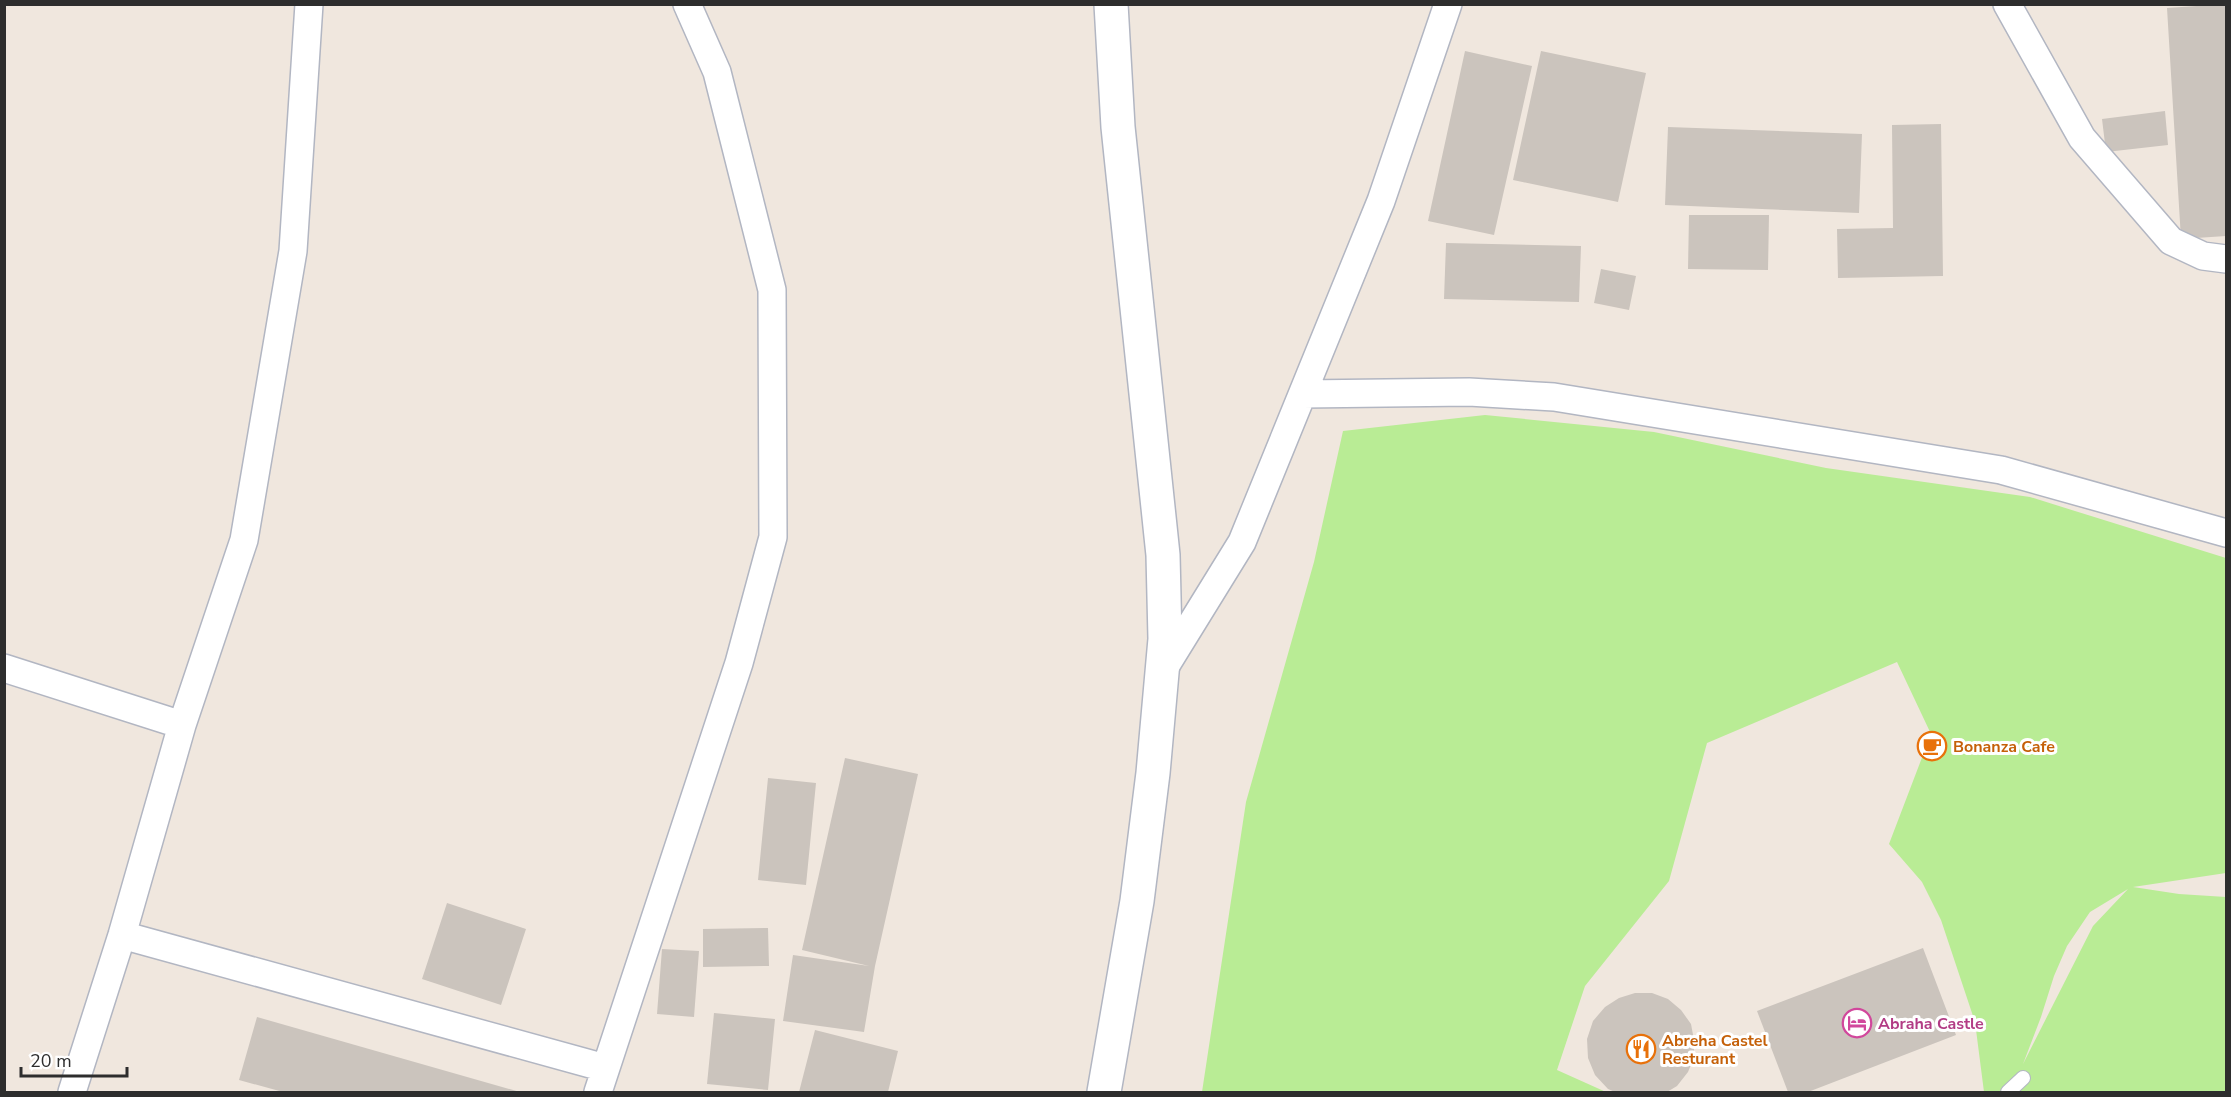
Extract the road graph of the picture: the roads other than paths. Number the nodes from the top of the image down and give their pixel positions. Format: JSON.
{"nodes":[{"id":1,"x":309,"y":4,"type":"edge"},
{"id":2,"x":687,"y":4,"type":"edge"},
{"id":3,"x":1111,"y":4,"type":"edge"},
{"id":4,"x":1448,"y":4,"type":"edge"},
{"id":5,"x":2007,"y":4,"type":"edge"},
{"id":6,"x":2226,"y":259,"type":"edge"},
{"id":7,"x":1303,"y":394,"type":"junction"},
{"id":8,"x":2226,"y":533,"type":"edge"},
{"id":9,"x":4,"y":668,"type":"edge"},
{"id":10,"x":1163,"y":670,"type":"junction"},
{"id":11,"x":182,"y":725,"type":"junction"},
{"id":12,"x":122,"y":935,"type":"junction"},
{"id":13,"x":2023,"y":1078,"type":"dead end"},
{"id":14,"x":602,"y":1080,"type":"edge"},
{"id":15,"x":72,"y":1092,"type":"edge"},
{"id":16,"x":1104,"y":1092,"type":"edge"},
{"id":17,"x":2008,"y":1092,"type":"edge"}],
"edges":[{"from":1,"to":11,"type":"street"},
{"from":2,"to":14,"type":"street"},
{"from":3,"to":10,"type":"street"},
{"from":4,"to":7,"type":"street"},
{"from":5,"to":6,"type":"street"},
{"from":7,"to":8,"type":"street"},
{"from":7,"to":10,"type":"street"},
{"from":9,"to":11,"type":"street"},
{"from":10,"to":16,"type":"street"},
{"from":11,"to":12,"type":"street"},
{"from":12,"to":14,"type":"street"},
{"from":12,"to":15,"type":"street"},
{"from":13,"to":17,"type":"lane"}]}
